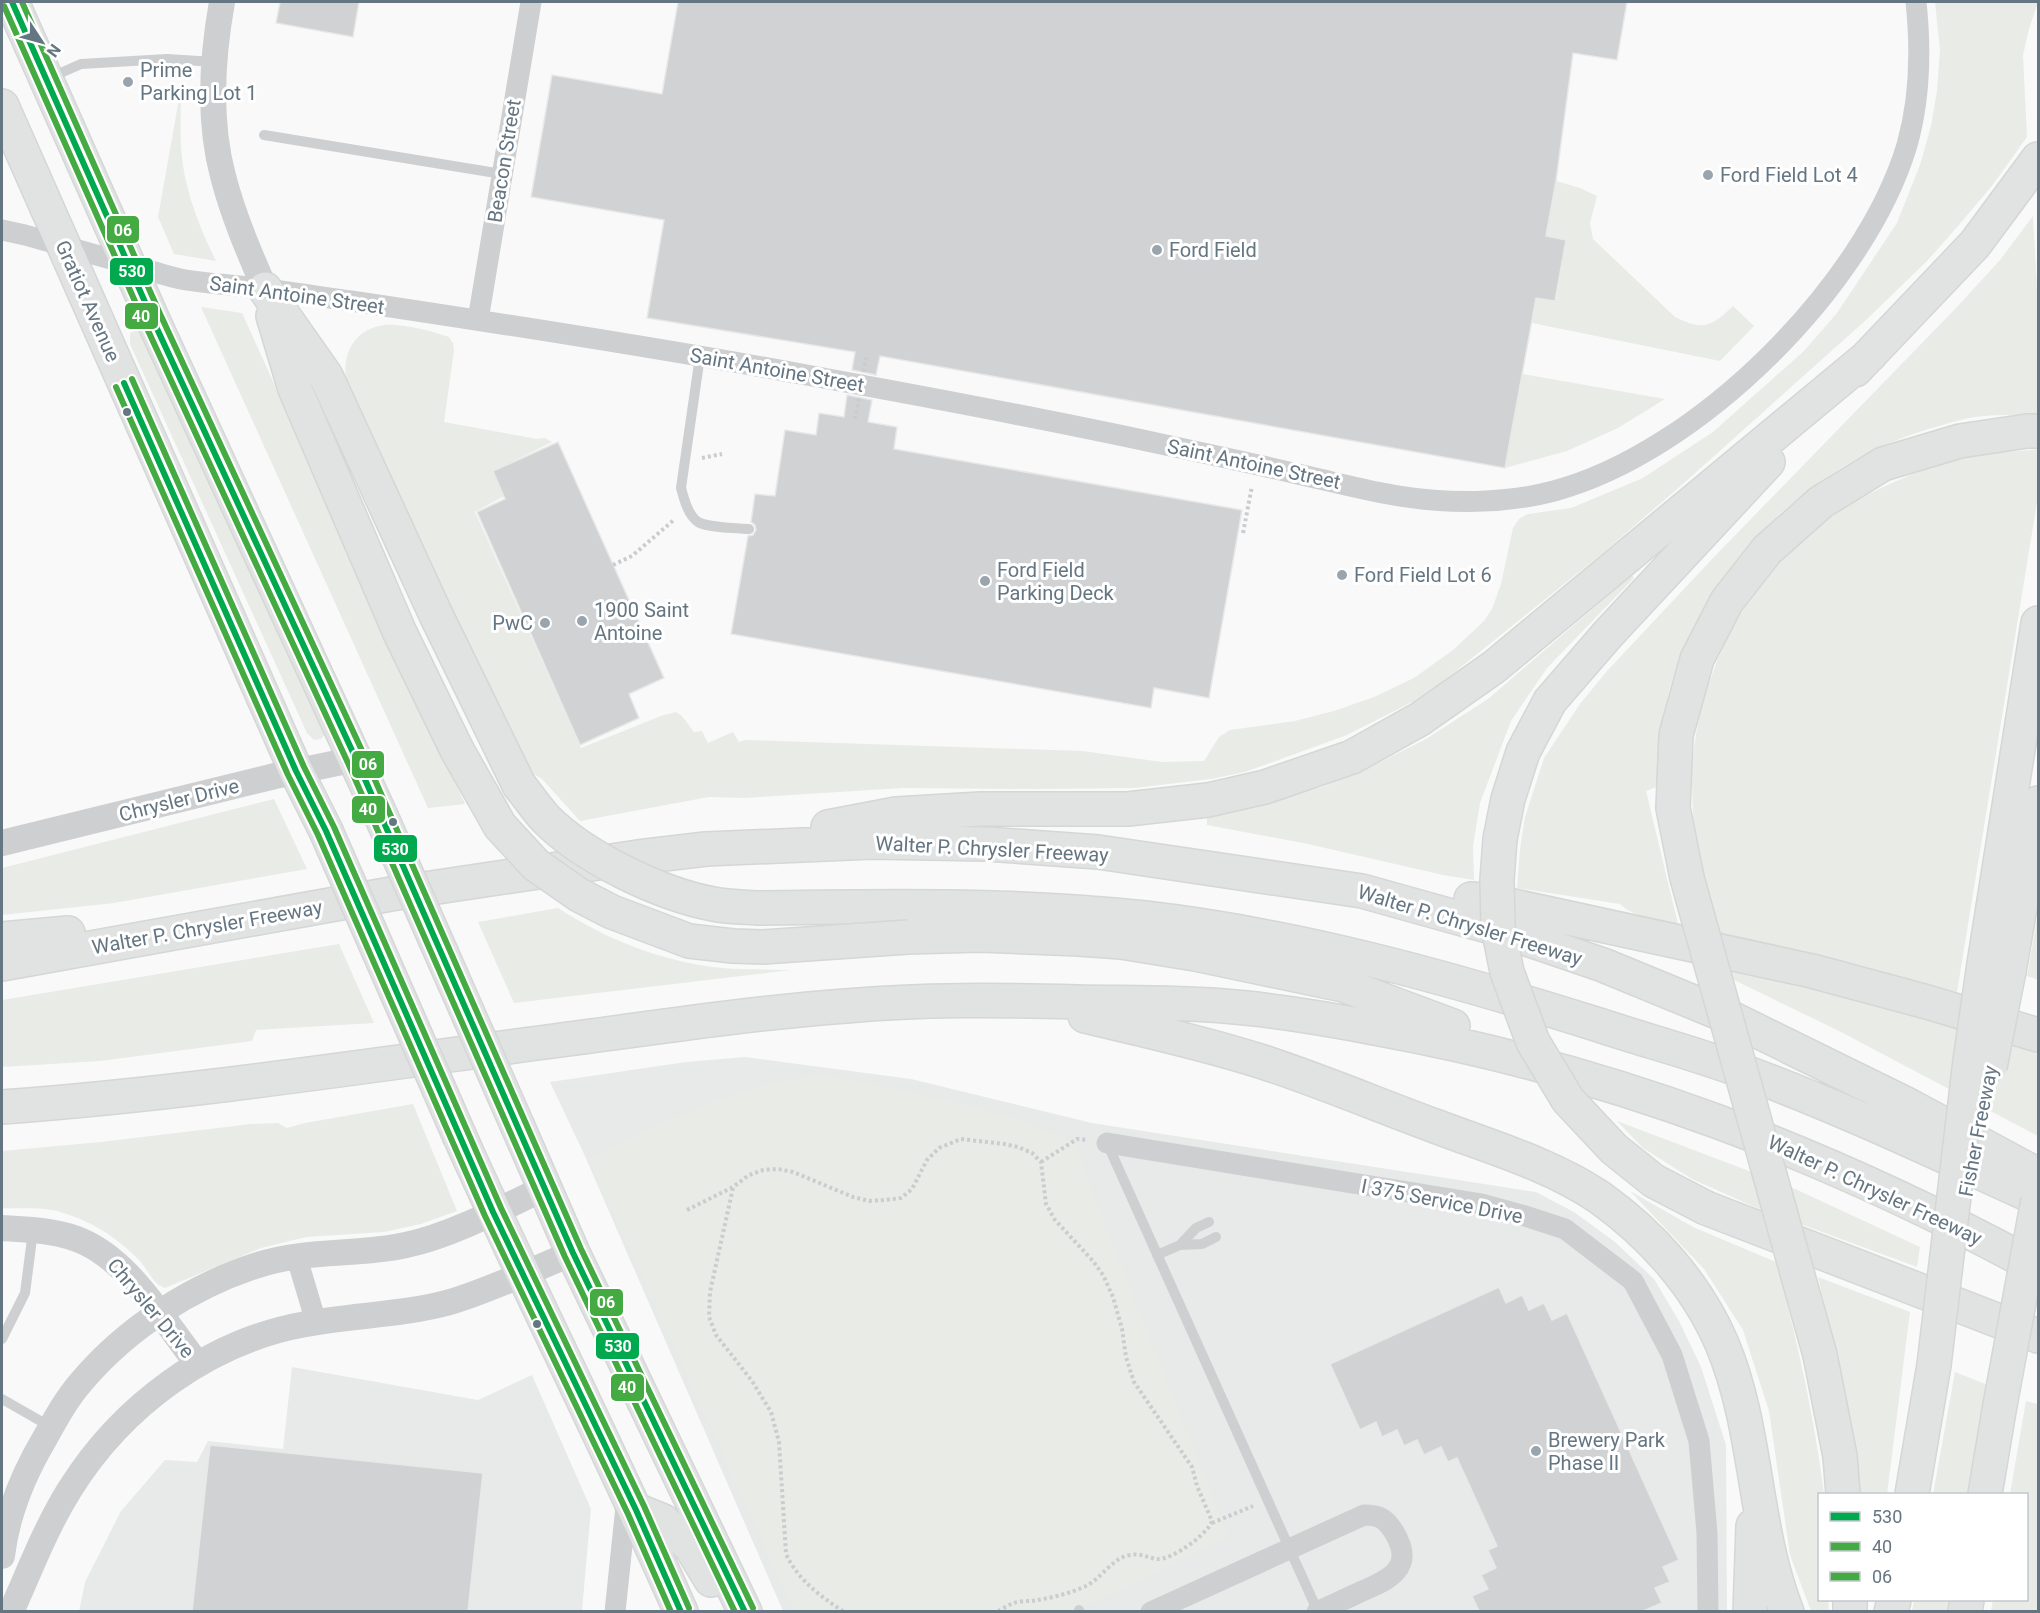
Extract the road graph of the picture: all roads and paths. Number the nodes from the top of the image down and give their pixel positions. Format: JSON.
{"nodes":[{"id":1,"x":12,"y":2,"type":"edge"},
{"id":2,"x":222,"y":2,"type":"edge"},
{"id":3,"x":531,"y":2,"type":"edge"},
{"id":4,"x":1916,"y":2,"type":"edge"},
{"id":5,"x":215,"y":62,"type":"junction"},
{"id":6,"x":46,"y":80,"type":"junction"},
{"id":7,"x":2,"y":106,"type":"edge"},
{"id":8,"x":264,"y":135,"type":"dead end"},
{"id":9,"x":2038,"y":159,"type":"edge"},
{"id":10,"x":502,"y":174,"type":"junction"},
{"id":11,"x":2,"y":230,"type":"edge"},
{"id":12,"x":63,"y":246,"type":"junction"},
{"id":13,"x":128,"y":264,"type":"junction"},
{"id":14,"x":265,"y":289,"type":"junction"},
{"id":15,"x":478,"y":320,"type":"junction"},
{"id":16,"x":867,"y":354,"type":"dead end"},
{"id":17,"x":1870,"y":355,"type":"junction"},
{"id":18,"x":700,"y":356,"type":"junction"},
{"id":19,"x":855,"y":419,"type":"dead end"},
{"id":20,"x":2038,"y":431,"type":"edge"},
{"id":21,"x":1255,"y":464,"type":"junction"},
{"id":22,"x":688,"y":509,"type":"junction"},
{"id":23,"x":750,"y":529,"type":"dead end"},
{"id":24,"x":1243,"y":533,"type":"dead end"},
{"id":25,"x":613,"y":565,"type":"dead end"},
{"id":26,"x":2038,"y":623,"type":"edge"},
{"id":27,"x":356,"y":759,"type":"junction"},
{"id":28,"x":296,"y":771,"type":"junction"},
{"id":29,"x":2038,"y":803,"type":"edge"},
{"id":30,"x":2,"y":843,"type":"edge"},
{"id":31,"x":706,"y":849,"type":"junction"},
{"id":32,"x":1362,"y":891,"type":"junction"},
{"id":33,"x":391,"y":894,"type":"junction"},
{"id":34,"x":907,"y":922,"type":"junction"},
{"id":35,"x":2,"y":939,"type":"edge"},
{"id":36,"x":2,"y":964,"type":"edge"},
{"id":37,"x":1996,"y":968,"type":"junction"},
{"id":38,"x":1022,"y":1001,"type":"junction"},
{"id":39,"x":2038,"y":1035,"type":"edge"},
{"id":40,"x":1611,"y":1084,"type":"junction"},
{"id":41,"x":2,"y":1107,"type":"edge"},
{"id":42,"x":1107,"y":1143,"type":"junction"},
{"id":43,"x":1041,"y":1162,"type":"junction"},
{"id":44,"x":2038,"y":1175,"type":"edge"},
{"id":45,"x":733,"y":1187,"type":"junction"},
{"id":46,"x":544,"y":1188,"type":"junction"},
{"id":47,"x":2038,"y":1199,"type":"edge"},
{"id":48,"x":687,"y":1210,"type":"dead end"},
{"id":49,"x":493,"y":1212,"type":"junction"},
{"id":50,"x":1209,"y":1222,"type":"dead end"},
{"id":51,"x":2,"y":1228,"type":"edge"},
{"id":52,"x":33,"y":1231,"type":"junction"},
{"id":53,"x":1216,"y":1237,"type":"dead end"},
{"id":54,"x":1180,"y":1245,"type":"junction"},
{"id":55,"x":573,"y":1253,"type":"junction"},
{"id":56,"x":296,"y":1255,"type":"junction"},
{"id":57,"x":1157,"y":1255,"type":"junction"},
{"id":58,"x":2038,"y":1268,"type":"edge"},
{"id":59,"x":522,"y":1274,"type":"junction"},
{"id":60,"x":159,"y":1313,"type":"junction"},
{"id":61,"x":316,"y":1322,"type":"junction"},
{"id":62,"x":2038,"y":1336,"type":"edge"},
{"id":63,"x":2,"y":1339,"type":"edge"},
{"id":64,"x":197,"y":1364,"type":"junction"},
{"id":65,"x":2,"y":1399,"type":"edge"},
{"id":66,"x":51,"y":1427,"type":"junction"},
{"id":67,"x":1755,"y":1476,"type":"junction"},
{"id":68,"x":1843,"y":1493,"type":"edge"},
{"id":69,"x":1912,"y":1493,"type":"edge"},
{"id":70,"x":1985,"y":1493,"type":"edge"},
{"id":71,"x":1268,"y":1500,"type":"junction"},
{"id":72,"x":632,"y":1501,"type":"junction"},
{"id":73,"x":1212,"y":1523,"type":"junction"},
{"id":74,"x":1289,"y":1548,"type":"junction"},
{"id":75,"x":2,"y":1556,"type":"edge"},
{"id":76,"x":11,"y":1611,"type":"edge"},
{"id":77,"x":615,"y":1611,"type":"edge"},
{"id":78,"x":681,"y":1611,"type":"edge"},
{"id":79,"x":730,"y":1611,"type":"edge"},
{"id":80,"x":745,"y":1611,"type":"edge"},
{"id":81,"x":844,"y":1611,"type":"edge"},
{"id":82,"x":997,"y":1611,"type":"edge"},
{"id":83,"x":1151,"y":1611,"type":"edge"},
{"id":84,"x":1317,"y":1611,"type":"edge"},
{"id":85,"x":1708,"y":1611,"type":"edge"},
{"id":86,"x":1750,"y":1611,"type":"edge"},
{"id":87,"x":1787,"y":1611,"type":"edge"}],
"edges":[{"from":1,"to":6,"type":"main road"},
{"from":2,"to":5,"type":"street"},
{"from":3,"to":10,"type":"street","name":"Beacon Street"},
{"from":4,"to":21,"type":"street","name":"Saint Antoine Street"},
{"from":5,"to":6,"type":"lane"},
{"from":5,"to":14,"type":"street"},
{"from":6,"to":13,"type":"main road"},
{"from":7,"to":12,"type":"main road","name":"Gratiot Avenue"},
{"from":8,"to":10,"type":"lane"},
{"from":9,"to":17,"type":"main road"},
{"from":10,"to":15,"type":"street","name":"Beacon Street"},
{"from":11,"to":12,"type":"street","name":"Saint Antoine Street"},
{"from":12,"to":13,"type":"street","name":"Saint Antoine Street"},
{"from":12,"to":28,"type":"main road","name":"Gratiot Avenue"},
{"from":13,"to":14,"type":"street","name":"Saint Antoine Street"},
{"from":13,"to":27,"type":"main road"},
{"from":14,"to":15,"type":"street","name":"Saint Antoine Street"},
{"from":14,"to":34,"type":"main road","bridge":true},
{"from":14,"to":34,"type":"main road","bridge":true},
{"from":15,"to":18,"type":"street","name":"Saint Antoine Street"},
{"from":16,"to":19,"type":"path","bridge":true},
{"from":17,"to":31,"type":"main road"},
{"from":17,"to":62,"type":"main road","bridge":true},
{"from":18,"to":21,"type":"street","name":"Saint Antoine Street"},
{"from":18,"to":22,"type":"lane"},
{"from":20,"to":68,"type":"main road","bridge":true},
{"from":21,"to":24,"type":"path"},
{"from":22,"to":23,"type":"lane"},
{"from":22,"to":25,"type":"path"},
{"from":26,"to":37,"type":"main road"},
{"from":27,"to":28,"type":"street","name":"Chrysler Drive"},
{"from":27,"to":46,"type":"main road","bridge":true},
{"from":28,"to":30,"type":"street","name":"Chrysler Drive"},
{"from":28,"to":49,"type":"main road","name":"Gratiot Avenue","bridge":true},
{"from":29,"to":37,"type":"main road","name":"Fisher Freeway"},
{"from":31,"to":32,"type":"main road","name":"Walter P. Chrysler Freeway"},
{"from":31,"to":33,"type":"main road","name":"Walter P. Chrysler Freeway"},
{"from":32,"to":39,"type":"main road"},
{"from":32,"to":44,"type":"main road","name":"Walter P. Chrysler Freeway"},
{"from":33,"to":35,"type":"main road"},
{"from":33,"to":36,"type":"main road","name":"Walter P. Chrysler Freeway"},
{"from":34,"to":40,"type":"main road"},
{"from":34,"to":47,"type":"main road"},
{"from":37,"to":69,"type":"main road","name":"Fisher Freeway","bridge":true},
{"from":38,"to":40,"type":"main road","name":"Walter P. Chrysler Freeway"},
{"from":38,"to":41,"type":"main road","name":"Walter P. Chrysler Freeway"},
{"from":38,"to":67,"type":"main road"},
{"from":40,"to":58,"type":"main road","name":"Walter P. Chrysler Freeway"},
{"from":42,"to":43,"type":"path"},
{"from":42,"to":57,"type":"lane"},
{"from":42,"to":85,"type":"street","name":"I 375 Service Drive"},
{"from":43,"to":45,"type":"path"},
{"from":43,"to":73,"type":"path"},
{"from":45,"to":48,"type":"path"},
{"from":45,"to":81,"type":"path"},
{"from":46,"to":49,"type":"street"},
{"from":46,"to":55,"type":"main road"},
{"from":47,"to":70,"type":"main road","bridge":true},
{"from":49,"to":56,"type":"street"},
{"from":49,"to":59,"type":"main road","name":"Gratiot Avenue"},
{"from":50,"to":54,"type":"lane"},
{"from":51,"to":52,"type":"street","name":"Chrysler Drive"},
{"from":52,"to":60,"type":"street","name":"Chrysler Drive"},
{"from":52,"to":63,"type":"lane"},
{"from":53,"to":54,"type":"lane"},
{"from":54,"to":57,"type":"lane"},
{"from":55,"to":59,"type":"street"},
{"from":55,"to":80,"type":"main road"},
{"from":56,"to":60,"type":"street"},
{"from":56,"to":61,"type":"street"},
{"from":57,"to":71,"type":"lane"},
{"from":59,"to":61,"type":"street"},
{"from":59,"to":72,"type":"main road","name":"Gratiot Avenue"},
{"from":60,"to":64,"type":"street","name":"Chrysler Drive"},
{"from":60,"to":66,"type":"street"},
{"from":61,"to":64,"type":"street"},
{"from":64,"to":76,"type":"street"},
{"from":65,"to":66,"type":"lane"},
{"from":66,"to":75,"type":"street"},
{"from":67,"to":86,"type":"main road"},
{"from":67,"to":87,"type":"main road"},
{"from":71,"to":73,"type":"path"},
{"from":71,"to":74,"type":"lane"},
{"from":72,"to":77,"type":"street"},
{"from":72,"to":78,"type":"main road","name":"Gratiot Avenue"},
{"from":72,"to":79,"type":"main road"},
{"from":73,"to":82,"type":"path"},
{"from":74,"to":83,"type":"street"},
{"from":74,"to":84,"type":"lane"},
{"from":74,"to":84,"type":"street"}]}
